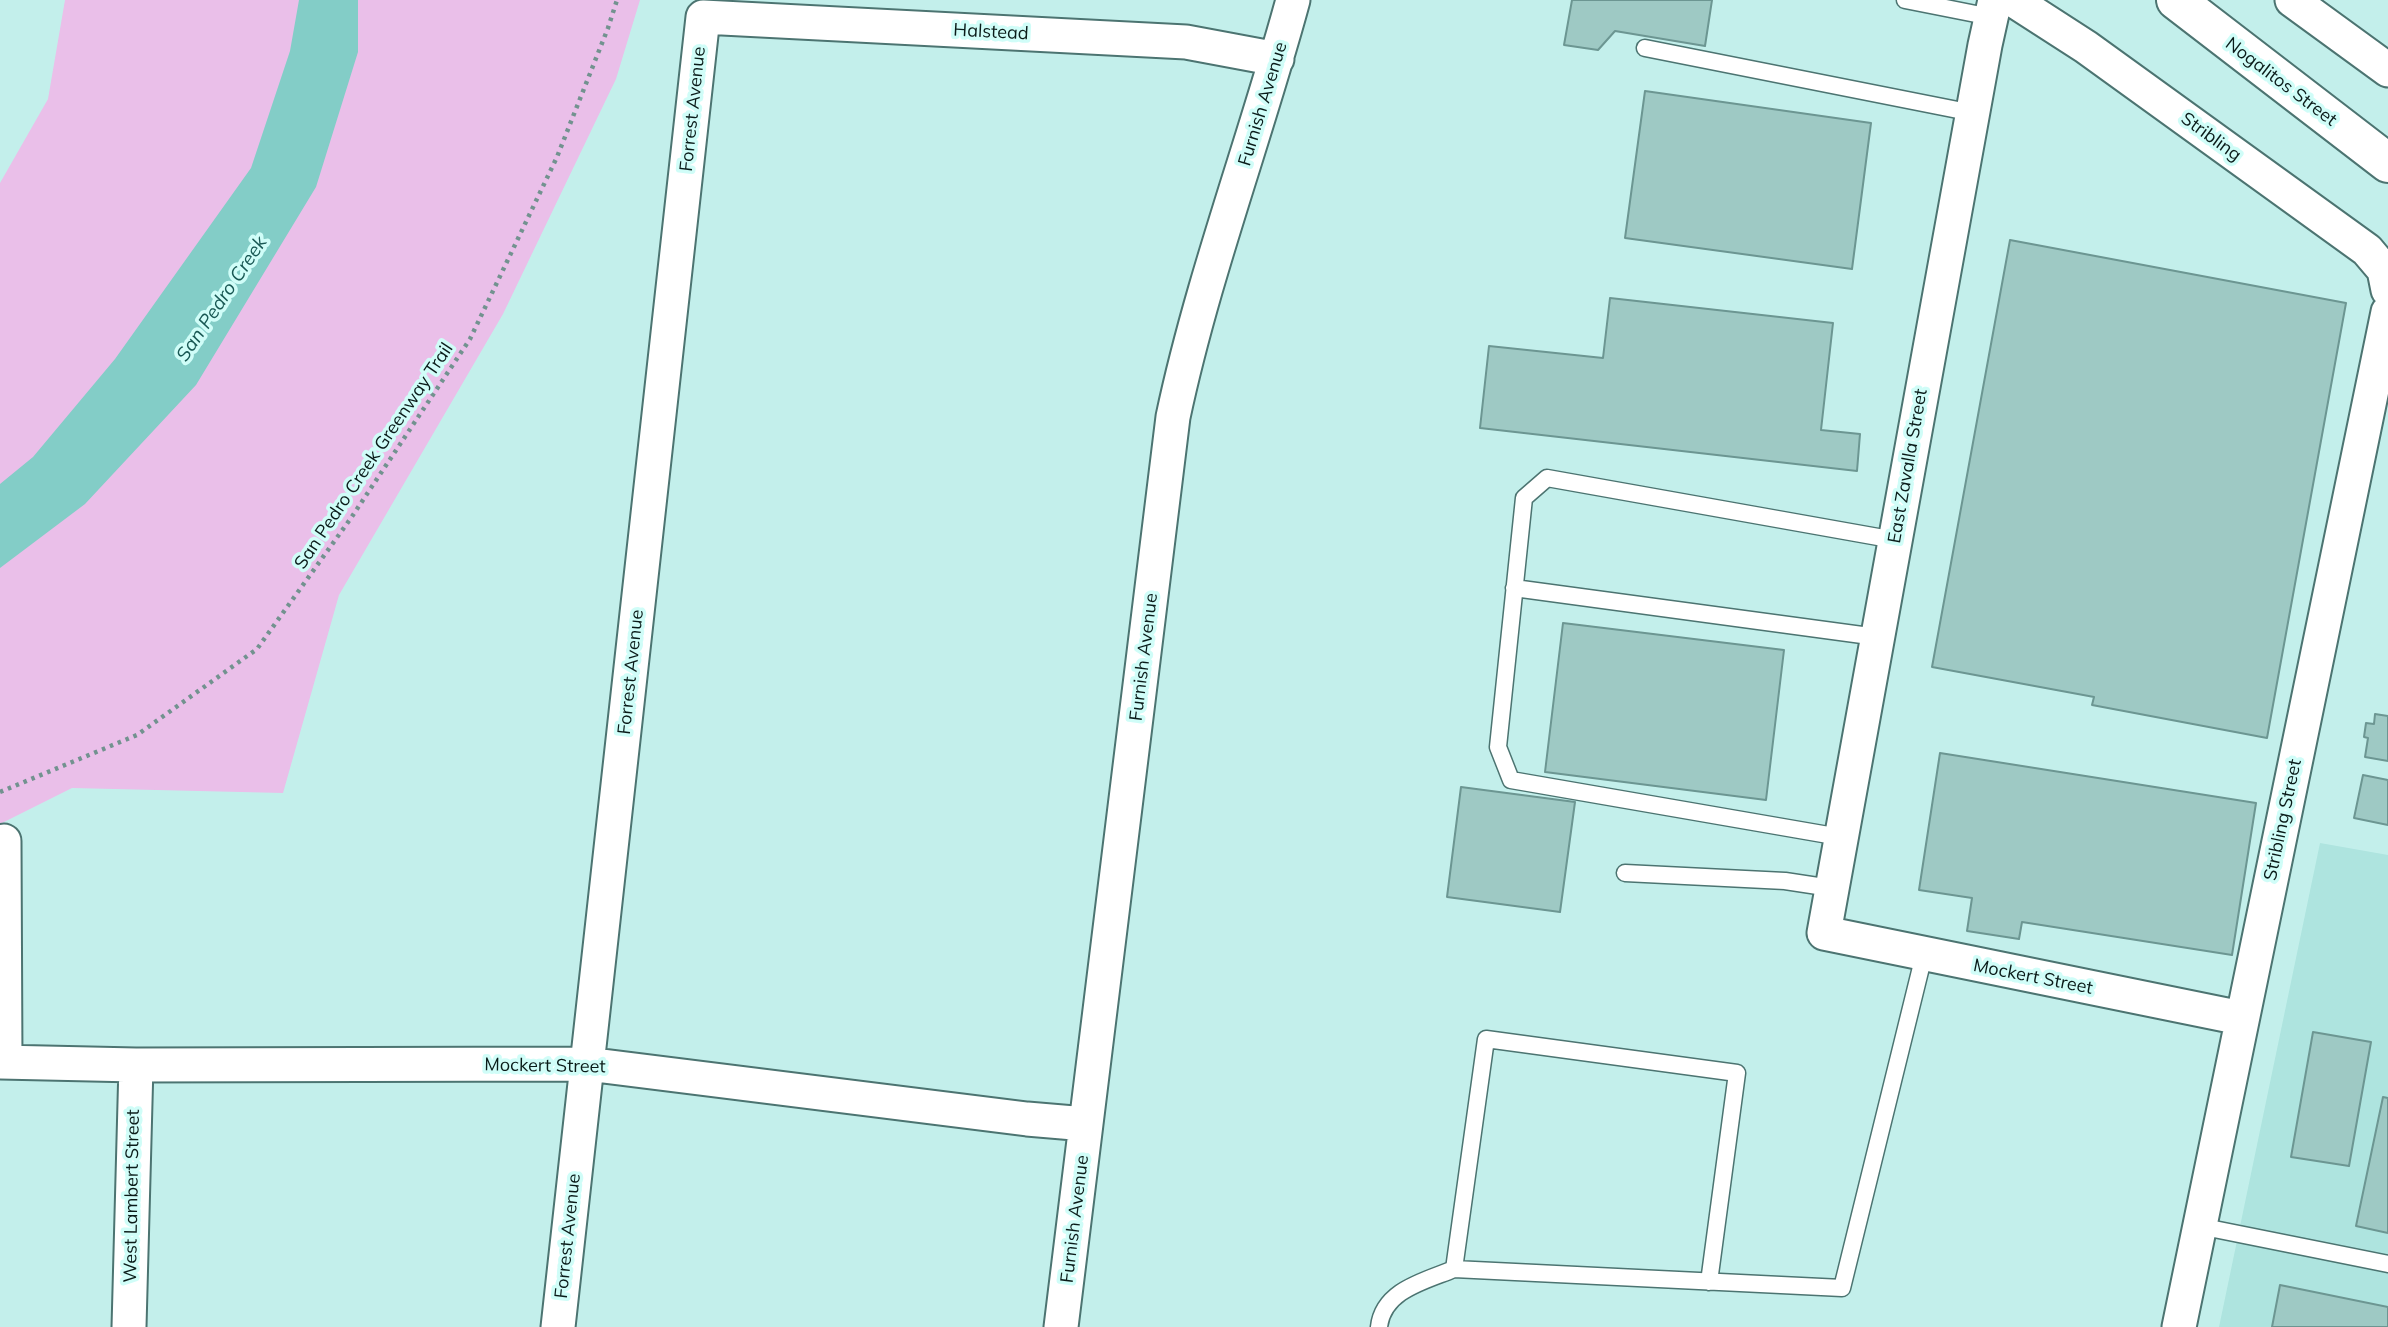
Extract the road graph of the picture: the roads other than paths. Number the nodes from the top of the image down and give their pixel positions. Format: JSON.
{"nodes":[{"id":1,"x":1293,"y":0,"type":"edge"},
{"id":2,"x":1905,"y":0,"type":"edge"},
{"id":3,"x":2292,"y":0,"type":"edge"},
{"id":4,"x":2000,"y":6,"type":"edge"},
{"id":5,"x":2196,"y":7,"type":"edge"},
{"id":6,"x":775,"y":10,"type":"edge"},
{"id":7,"x":703,"y":17,"type":"joint"},
{"id":8,"x":1645,"y":48,"type":"dead end"},
{"id":9,"x":1277,"y":59,"type":"junction"},
{"id":10,"x":2388,"y":70,"type":"edge"},
{"id":11,"x":1973,"y":113,"type":"junction"},
{"id":12,"x":2388,"y":163,"type":"edge"},
{"id":13,"x":2388,"y":290,"type":"edge"},
{"id":14,"x":2388,"y":312,"type":"edge"},
{"id":15,"x":1895,"y":540,"type":"junction"},
{"id":16,"x":1514,"y":588,"type":"junction"},
{"id":17,"x":1877,"y":637,"type":"junction"},
{"id":18,"x":1840,"y":837,"type":"junction"},
{"id":19,"x":4,"y":841,"type":"dead end"},
{"id":20,"x":1625,"y":873,"type":"dead end"},
{"id":21,"x":1831,"y":888,"type":"junction"},
{"id":22,"x":1824,"y":933,"type":"joint"},
{"id":23,"x":1924,"y":955,"type":"junction"},
{"id":24,"x":2241,"y":1018,"type":"junction"},
{"id":25,"x":3,"y":1062,"type":"edge"},
{"id":26,"x":587,"y":1064,"type":"junction"},
{"id":27,"x":136,"y":1065,"type":"junction"},
{"id":28,"x":1086,"y":1124,"type":"junction"},
{"id":29,"x":2199,"y":1226,"type":"junction"},
{"id":30,"x":2388,"y":1264,"type":"edge"},
{"id":31,"x":1454,"y":1269,"type":"junction"},
{"id":32,"x":1709,"y":1282,"type":"junction"},
{"id":33,"x":129,"y":1327,"type":"edge"},
{"id":34,"x":558,"y":1327,"type":"edge"},
{"id":35,"x":1061,"y":1327,"type":"edge"},
{"id":36,"x":1379,"y":1327,"type":"edge"},
{"id":37,"x":2179,"y":1327,"type":"edge"}],
"edges":[{"from":1,"to":9,"type":"street","name":"Furnish Avenue"},
{"from":2,"to":4,"type":"lane"},
{"from":3,"to":10,"type":"street"},
{"from":4,"to":11,"type":"street","name":"East Zavalla Street"},
{"from":4,"to":13,"type":"street","name":"Stribling"},
{"from":5,"to":12,"type":"main road","name":"Nogalitos Street"},
{"from":6,"to":7,"type":"street","name":"Halstead"},
{"from":6,"to":9,"type":"street","name":"Halstead"},
{"from":7,"to":26,"type":"street","name":"Forrest Avenue"},
{"from":8,"to":11,"type":"lane"},
{"from":9,"to":28,"type":"street","name":"Furnish Avenue"},
{"from":11,"to":15,"type":"street","name":"East Zavalla Street"},
{"from":14,"to":24,"type":"street","name":"Stribling Street"},
{"from":15,"to":16,"type":"lane"},
{"from":15,"to":17,"type":"street","name":"East Zavalla Street"},
{"from":16,"to":17,"type":"lane"},
{"from":16,"to":18,"type":"lane"},
{"from":17,"to":18,"type":"street","name":"East Zavalla Street"},
{"from":18,"to":21,"type":"street","name":"East Zavalla Street"},
{"from":19,"to":25,"type":"street"},
{"from":20,"to":21,"type":"lane"},
{"from":21,"to":22,"type":"street","name":"East Zavalla Street"},
{"from":22,"to":23,"type":"street","name":"Mockert Street"},
{"from":23,"to":24,"type":"street","name":"Mockert Street"},
{"from":23,"to":32,"type":"lane"},
{"from":24,"to":29,"type":"street","name":"Stribling Street"},
{"from":25,"to":27,"type":"street","name":"Mockert Street"},
{"from":26,"to":27,"type":"street","name":"Mockert Street"},
{"from":26,"to":28,"type":"street","name":"Mockert Street"},
{"from":26,"to":34,"type":"street","name":"Forrest Avenue"},
{"from":27,"to":33,"type":"street","name":"West Lambert Street"},
{"from":28,"to":35,"type":"street","name":"Furnish Avenue"},
{"from":29,"to":30,"type":"lane"},
{"from":29,"to":37,"type":"street","name":"Stribling Street"},
{"from":31,"to":32,"type":"lane"},
{"from":31,"to":32,"type":"lane"},
{"from":31,"to":36,"type":"lane"}]}
